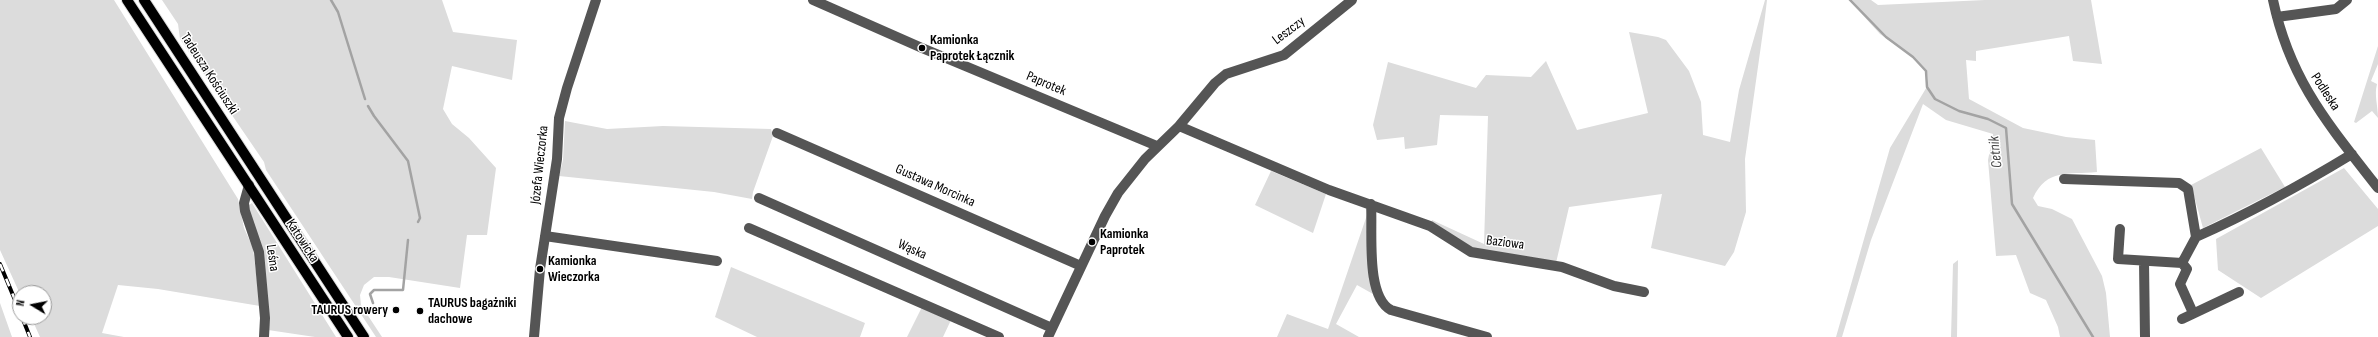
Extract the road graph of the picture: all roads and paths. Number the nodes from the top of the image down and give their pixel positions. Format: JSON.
{"nodes":[{"id":1,"x":127,"y":0,"type":"edge"},
{"id":2,"x":144,"y":0,"type":"edge"},
{"id":3,"x":596,"y":0,"type":"edge"},
{"id":4,"x":813,"y":0,"type":"edge"},
{"id":5,"x":1352,"y":0,"type":"edge"},
{"id":6,"x":2273,"y":0,"type":"edge"},
{"id":7,"x":2347,"y":0,"type":"edge"},
{"id":8,"x":2277,"y":17,"type":"junction"},
{"id":9,"x":1179,"y":126,"type":"junction"},
{"id":10,"x":777,"y":133,"type":"dead end"},
{"id":11,"x":1157,"y":146,"type":"junction"},
{"id":12,"x":2352,"y":154,"type":"junction"},
{"id":13,"x":234,"y":161,"type":"joint"},
{"id":14,"x":250,"y":163,"type":"joint"},
{"id":15,"x":2064,"y":179,"type":"dead end"},
{"id":16,"x":249,"y":185,"type":"junction"},
{"id":17,"x":2378,"y":188,"type":"edge"},
{"id":18,"x":759,"y":198,"type":"dead end"},
{"id":19,"x":1371,"y":204,"type":"junction"},
{"id":20,"x":749,"y":228,"type":"dead end"},
{"id":21,"x":2120,"y":229,"type":"dead end"},
{"id":22,"x":544,"y":236,"type":"junction"},
{"id":23,"x":2196,"y":237,"type":"junction"},
{"id":24,"x":717,"y":261,"type":"dead end"},
{"id":25,"x":2144,"y":261,"type":"junction"},
{"id":26,"x":2182,"y":264,"type":"junction"},
{"id":27,"x":1081,"y":266,"type":"junction"},
{"id":28,"x":1644,"y":292,"type":"dead end"},
{"id":29,"x":2239,"y":292,"type":"dead end"},
{"id":30,"x":2193,"y":313,"type":"junction"},
{"id":31,"x":2182,"y":319,"type":"dead end"},
{"id":32,"x":1050,"y":332,"type":"edge"},
{"id":33,"x":264,"y":337,"type":"edge"},
{"id":34,"x":348,"y":337,"type":"edge"},
{"id":35,"x":364,"y":337,"type":"edge"},
{"id":36,"x":534,"y":337,"type":"edge"},
{"id":37,"x":999,"y":337,"type":"edge"},
{"id":38,"x":1487,"y":337,"type":"edge"},
{"id":39,"x":2144,"y":337,"type":"edge"}],
"edges":[{"from":1,"to":13,"type":"main road","name":"Tadeusza Kościuszki"},
{"from":2,"to":14,"type":"main road","name":"Tadeusza Kościuszki"},
{"from":3,"to":22,"type":"street","name":"Józefa Wieczorka"},
{"from":4,"to":11,"type":"street","name":"Paprotek"},
{"from":5,"to":9,"type":"street","name":"Leszczy"},
{"from":6,"to":8,"type":"street","name":"Podleska"},
{"from":7,"to":8,"type":"street"},
{"from":8,"to":12,"type":"street","name":"Podleska"},
{"from":9,"to":11,"type":"street"},
{"from":9,"to":19,"type":"street","name":"Baziowa"},
{"from":10,"to":27,"type":"street","name":"Gustawa Morcinka"},
{"from":11,"to":27,"type":"street"},
{"from":12,"to":17,"type":"street","name":"Podleska"},
{"from":12,"to":23,"type":"street"},
{"from":13,"to":16,"type":"main road","name":"Katowicka"},
{"from":14,"to":35,"type":"main road","name":"Katowicka"},
{"from":15,"to":23,"type":"street"},
{"from":16,"to":33,"type":"street","name":"Leśna"},
{"from":16,"to":34,"type":"main road","name":"Katowicka"},
{"from":18,"to":32,"type":"street","name":"Wąska"},
{"from":19,"to":28,"type":"street","name":"Baziowa"},
{"from":19,"to":38,"type":"street"},
{"from":20,"to":37,"type":"street"},
{"from":21,"to":25,"type":"street"},
{"from":22,"to":24,"type":"street"},
{"from":22,"to":36,"type":"street","name":"Józefa Wieczorka"},
{"from":23,"to":26,"type":"street"},
{"from":25,"to":26,"type":"street"},
{"from":25,"to":39,"type":"street"},
{"from":26,"to":30,"type":"street"},
{"from":27,"to":32,"type":"street"},
{"from":29,"to":30,"type":"street"},
{"from":30,"to":31,"type":"street"}]}
